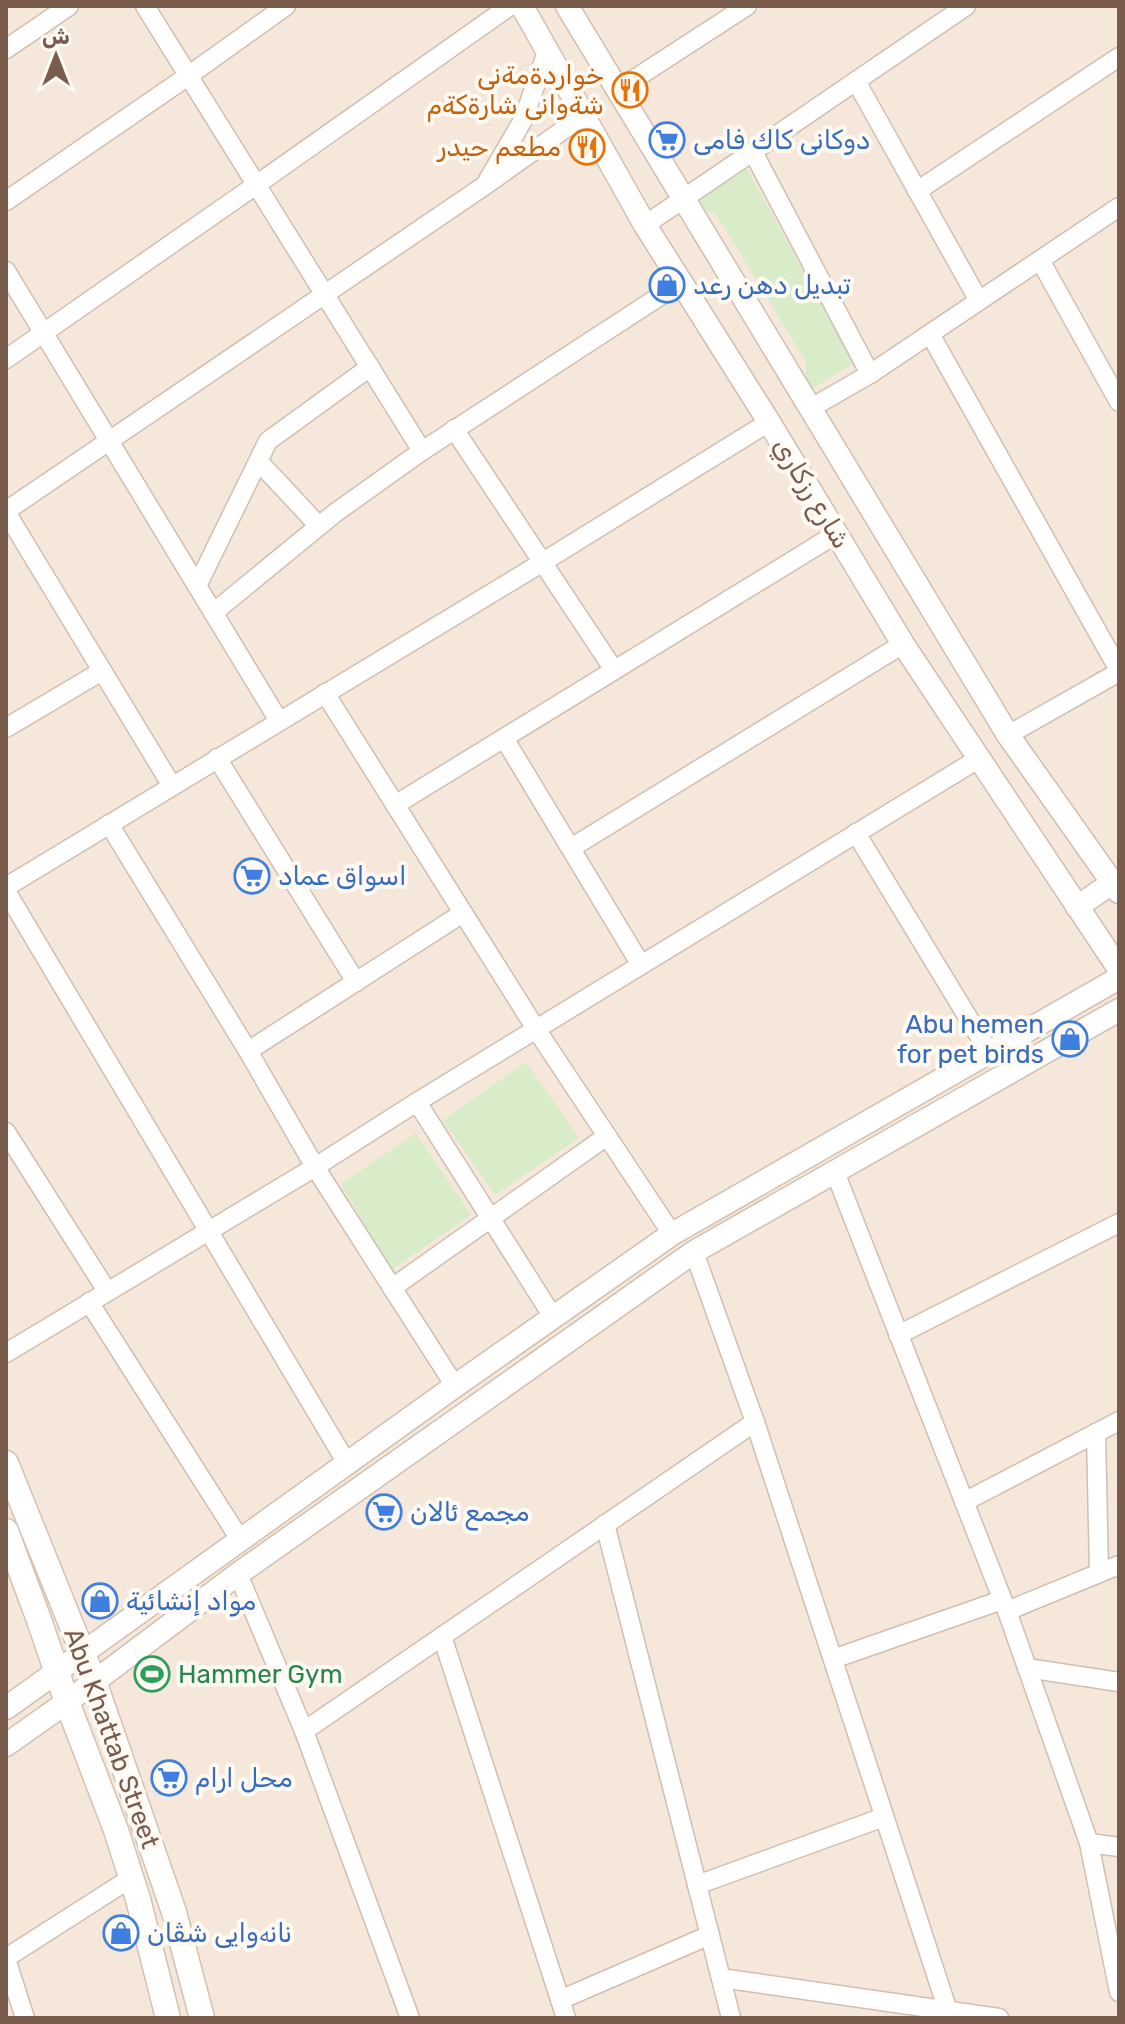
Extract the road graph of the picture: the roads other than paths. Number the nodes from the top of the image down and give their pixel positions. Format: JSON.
{"nodes":[{"id":1,"x":69,"y":6,"type":"edge"},
{"id":2,"x":145,"y":6,"type":"edge"},
{"id":3,"x":286,"y":6,"type":"edge"},
{"id":4,"x":510,"y":6,"type":"edge"},
{"id":5,"x":522,"y":6,"type":"edge"},
{"id":6,"x":567,"y":6,"type":"edge"},
{"id":7,"x":747,"y":6,"type":"edge"},
{"id":8,"x":966,"y":6,"type":"edge"},
{"id":9,"x":6,"y":49,"type":"edge"},
{"id":10,"x":547,"y":52,"type":"junction"},
{"id":11,"x":1119,"y":57,"type":"edge"},
{"id":12,"x":188,"y":76,"type":"junction"},
{"id":13,"x":856,"y":81,"type":"junction"},
{"id":14,"x":619,"y":89,"type":"junction"},
{"id":15,"x":583,"y":116,"type":"junction"},
{"id":16,"x":753,"y":152,"type":"junction"},
{"id":17,"x":256,"y":185,"type":"junction"},
{"id":18,"x":484,"y":186,"type":"junction"},
{"id":19,"x":917,"y":191,"type":"junction"},
{"id":20,"x":683,"y":200,"type":"junction"},
{"id":21,"x":6,"y":201,"type":"edge"},
{"id":22,"x":1119,"y":207,"type":"edge"},
{"id":23,"x":645,"y":225,"type":"junction"},
{"id":24,"x":1040,"y":260,"type":"junction"},
{"id":25,"x":6,"y":271,"type":"edge"},
{"id":26,"x":680,"y":283,"type":"junction"},
{"id":27,"x":324,"y":294,"type":"junction"},
{"id":28,"x":979,"y":301,"type":"junction"},
{"id":29,"x":44,"y":333,"type":"junction"},
{"id":30,"x":930,"y":334,"type":"junction"},
{"id":31,"x":6,"y":359,"type":"edge"},
{"id":32,"x":370,"y":367,"type":"junction"},
{"id":33,"x":870,"y":374,"type":"junction"},
{"id":34,"x":1119,"y":402,"type":"edge"},
{"id":35,"x":811,"y":408,"type":"junction"},
{"id":36,"x":769,"y":422,"type":"junction"},
{"id":37,"x":454,"y":429,"type":"junction"},
{"id":38,"x":109,"y":441,"type":"junction"},
{"id":39,"x":422,"y":451,"type":"junction"},
{"id":40,"x":259,"y":462,"type":"junction"},
{"id":41,"x":6,"y":512,"type":"edge"},
{"id":42,"x":319,"y":526,"type":"junction"},
{"id":43,"x":836,"y":534,"type":"junction"},
{"id":44,"x":543,"y":562,"type":"junction"},
{"id":45,"x":197,"y":586,"type":"junction"},
{"id":46,"x":213,"y":613,"type":"junction"},
{"id":47,"x":903,"y":644,"type":"junction"},
{"id":48,"x":614,"y":670,"type":"junction"},
{"id":49,"x":102,"y":671,"type":"junction"},
{"id":50,"x":1119,"y":671,"type":"edge"},
{"id":51,"x":325,"y":693,"type":"junction"},
{"id":52,"x":279,"y":721,"type":"junction"},
{"id":53,"x":6,"y":728,"type":"edge"},
{"id":54,"x":1008,"y":735,"type":"junction"},
{"id":55,"x":504,"y":738,"type":"junction"},
{"id":56,"x":217,"y":758,"type":"junction"},
{"id":57,"x":978,"y":759,"type":"junction"},
{"id":58,"x":172,"y":786,"type":"junction"},
{"id":59,"x":395,"y":805,"type":"junction"},
{"id":60,"x":109,"y":824,"type":"junction"},
{"id":61,"x":856,"y":833,"type":"junction"},
{"id":62,"x":571,"y":848,"type":"junction"},
{"id":63,"x":1115,"y":888,"type":"edge"},
{"id":64,"x":6,"y":889,"type":"edge"},
{"id":65,"x":1077,"y":907,"type":"junction"},
{"id":66,"x":463,"y":913,"type":"junction"},
{"id":67,"x":641,"y":965,"type":"junction"},
{"id":68,"x":1119,"y":969,"type":"edge"},
{"id":69,"x":1119,"y":978,"type":"edge"},
{"id":70,"x":356,"y":982,"type":"junction"},
{"id":71,"x":1119,"y":1010,"type":"edge"},
{"id":72,"x":536,"y":1029,"type":"junction"},
{"id":73,"x":248,"y":1051,"type":"junction"},
{"id":74,"x":989,"y":1052,"type":"junction"},
{"id":75,"x":417,"y":1102,"type":"junction"},
{"id":76,"x":6,"y":1132,"type":"edge"},
{"id":77,"x":607,"y":1136,"type":"junction"},
{"id":78,"x":315,"y":1167,"type":"junction"},
{"id":79,"x":835,"y":1172,"type":"junction"},
{"id":80,"x":753,"y":1185,"type":"junction"},
{"id":81,"x":766,"y":1210,"type":"junction"},
{"id":82,"x":490,"y":1218,"type":"junction"},
{"id":83,"x":1119,"y":1223,"type":"edge"},
{"id":84,"x":207,"y":1230,"type":"junction"},
{"id":85,"x":672,"y":1234,"type":"junction"},
{"id":86,"x":694,"y":1252,"type":"junction"},
{"id":87,"x":392,"y":1288,"type":"junction"},
{"id":88,"x":107,"y":1291,"type":"junction"},
{"id":89,"x":89,"y":1302,"type":"junction"},
{"id":90,"x":553,"y":1317,"type":"junction"},
{"id":91,"x":898,"y":1335,"type":"junction"},
{"id":92,"x":6,"y":1353,"type":"edge"},
{"id":93,"x":455,"y":1386,"type":"junction"},
{"id":94,"x":1119,"y":1421,"type":"edge"},
{"id":95,"x":755,"y":1422,"type":"junction"},
{"id":96,"x":1096,"y":1433,"type":"junction"},
{"id":97,"x":6,"y":1463,"type":"edge"},
{"id":98,"x":348,"y":1465,"type":"junction"},
{"id":99,"x":964,"y":1502,"type":"junction"},
{"id":100,"x":605,"y":1524,"type":"junction"},
{"id":101,"x":6,"y":1531,"type":"edge"},
{"id":102,"x":241,"y":1541,"type":"junction"},
{"id":103,"x":1119,"y":1565,"type":"edge"},
{"id":104,"x":1099,"y":1573,"type":"junction"},
{"id":105,"x":238,"y":1574,"type":"junction"},
{"id":106,"x":1004,"y":1606,"type":"junction"},
{"id":107,"x":442,"y":1636,"type":"junction"},
{"id":108,"x":83,"y":1652,"type":"junction"},
{"id":109,"x":833,"y":1659,"type":"junction"},
{"id":110,"x":1027,"y":1668,"type":"junction"},
{"id":111,"x":58,"y":1671,"type":"junction"},
{"id":112,"x":94,"y":1681,"type":"junction"},
{"id":113,"x":1119,"y":1682,"type":"edge"},
{"id":114,"x":67,"y":1702,"type":"junction"},
{"id":115,"x":6,"y":1708,"type":"edge"},
{"id":116,"x":304,"y":1731,"type":"junction"},
{"id":117,"x":6,"y":1745,"type":"edge"},
{"id":118,"x":884,"y":1817,"type":"junction"},
{"id":119,"x":1089,"y":1843,"type":"junction"},
{"id":120,"x":1119,"y":1847,"type":"edge"},
{"id":121,"x":131,"y":1878,"type":"junction"},
{"id":122,"x":697,"y":1885,"type":"junction"},
{"id":123,"x":710,"y":1935,"type":"junction"},
{"id":124,"x":6,"y":1959,"type":"edge"},
{"id":125,"x":721,"y":1978,"type":"junction"},
{"id":126,"x":195,"y":1988,"type":"junction"},
{"id":127,"x":1119,"y":1992,"type":"edge"},
{"id":128,"x":560,"y":2000,"type":"junction"},
{"id":129,"x":948,"y":2011,"type":"junction"},
{"id":130,"x":25,"y":2018,"type":"edge"},
{"id":131,"x":168,"y":2018,"type":"edge"},
{"id":132,"x":202,"y":2018,"type":"edge"},
{"id":133,"x":210,"y":2018,"type":"edge"},
{"id":134,"x":410,"y":2018,"type":"edge"},
{"id":135,"x":566,"y":2018,"type":"edge"},
{"id":136,"x":731,"y":2018,"type":"edge"},
{"id":137,"x":999,"y":2018,"type":"edge"}],
"edges":[{"from":1,"to":9,"type":"street"},
{"from":2,"to":12,"type":"street"},
{"from":3,"to":12,"type":"street"},
{"from":4,"to":17,"type":"street"},
{"from":5,"to":10,"type":"street","name":"شارع رزكاري"},
{"from":6,"to":14,"type":"street","name":"شارع رزكاري"},
{"from":7,"to":14,"type":"street"},
{"from":8,"to":13,"type":"street"},
{"from":10,"to":15,"type":"street","name":"شارع رزكاري"},
{"from":10,"to":18,"type":"street"},
{"from":11,"to":19,"type":"street"},
{"from":12,"to":17,"type":"street"},
{"from":12,"to":21,"type":"street"},
{"from":13,"to":16,"type":"street"},
{"from":13,"to":19,"type":"street"},
{"from":14,"to":20,"type":"street","name":"شارع رزكاري"},
{"from":15,"to":18,"type":"street"},
{"from":15,"to":23,"type":"street","name":"شارع رزكاري"},
{"from":16,"to":20,"type":"street"},
{"from":16,"to":33,"type":"street"},
{"from":17,"to":27,"type":"street"},
{"from":17,"to":29,"type":"street"},
{"from":18,"to":27,"type":"street"},
{"from":19,"to":28,"type":"street"},
{"from":20,"to":23,"type":"street"},
{"from":20,"to":35,"type":"street","name":"شارع رزكاري"},
{"from":22,"to":24,"type":"street"},
{"from":23,"to":26,"type":"street","name":"شارع رزكاري"},
{"from":24,"to":28,"type":"street"},
{"from":24,"to":34,"type":"street"},
{"from":25,"to":29,"type":"street"},
{"from":26,"to":36,"type":"street","name":"شارع رزكاري"},
{"from":26,"to":37,"type":"street"},
{"from":27,"to":32,"type":"street"},
{"from":27,"to":38,"type":"street"},
{"from":28,"to":30,"type":"street"},
{"from":29,"to":31,"type":"street"},
{"from":29,"to":38,"type":"street"},
{"from":30,"to":33,"type":"street"},
{"from":30,"to":50,"type":"street"},
{"from":32,"to":39,"type":"street"},
{"from":32,"to":40,"type":"street"},
{"from":33,"to":35,"type":"street"},
{"from":35,"to":54,"type":"street","name":"شارع رزكاري"},
{"from":36,"to":43,"type":"street","name":"شارع رزكاري"},
{"from":36,"to":44,"type":"street"},
{"from":37,"to":39,"type":"street"},
{"from":37,"to":44,"type":"street"},
{"from":38,"to":41,"type":"street"},
{"from":38,"to":45,"type":"street"},
{"from":39,"to":42,"type":"street"},
{"from":40,"to":42,"type":"street"},
{"from":40,"to":45,"type":"street"},
{"from":41,"to":49,"type":"street"},
{"from":42,"to":46,"type":"street"},
{"from":43,"to":47,"type":"street","name":"شارع رزكاري"},
{"from":43,"to":48,"type":"street"},
{"from":44,"to":48,"type":"street"},
{"from":44,"to":51,"type":"street"},
{"from":45,"to":46,"type":"street"},
{"from":46,"to":52,"type":"street"},
{"from":47,"to":57,"type":"street","name":"شارع رزكاري"},
{"from":47,"to":62,"type":"street"},
{"from":48,"to":55,"type":"street"},
{"from":49,"to":53,"type":"street"},
{"from":49,"to":58,"type":"street"},
{"from":50,"to":54,"type":"street"},
{"from":51,"to":52,"type":"street"},
{"from":51,"to":59,"type":"street"},
{"from":52,"to":56,"type":"street"},
{"from":54,"to":63,"type":"street","name":"شارع رزكاري"},
{"from":55,"to":59,"type":"street"},
{"from":55,"to":62,"type":"street"},
{"from":56,"to":58,"type":"street"},
{"from":56,"to":70,"type":"street"},
{"from":57,"to":61,"type":"street"},
{"from":57,"to":65,"type":"street","name":"شارع رزكاري"},
{"from":58,"to":60,"type":"street"},
{"from":59,"to":66,"type":"street"},
{"from":60,"to":64,"type":"street"},
{"from":60,"to":73,"type":"street"},
{"from":61,"to":67,"type":"street"},
{"from":61,"to":74,"type":"street"},
{"from":62,"to":67,"type":"street"},
{"from":63,"to":65,"type":"street"},
{"from":64,"to":84,"type":"street"},
{"from":65,"to":68,"type":"street","name":"شارع رزكاري"},
{"from":66,"to":70,"type":"street"},
{"from":66,"to":72,"type":"street"},
{"from":67,"to":72,"type":"street"},
{"from":69,"to":74,"type":"street"},
{"from":70,"to":73,"type":"street"},
{"from":71,"to":79,"type":"street"},
{"from":72,"to":75,"type":"street"},
{"from":72,"to":77,"type":"street"},
{"from":73,"to":78,"type":"street"},
{"from":74,"to":80,"type":"street"},
{"from":75,"to":78,"type":"street"},
{"from":75,"to":82,"type":"street"},
{"from":76,"to":88,"type":"street"},
{"from":77,"to":82,"type":"street"},
{"from":77,"to":85,"type":"street"},
{"from":78,"to":84,"type":"street"},
{"from":78,"to":87,"type":"street"},
{"from":79,"to":81,"type":"street"},
{"from":79,"to":91,"type":"street"},
{"from":80,"to":81,"type":"street"},
{"from":80,"to":85,"type":"street"},
{"from":81,"to":86,"type":"street"},
{"from":82,"to":87,"type":"street"},
{"from":82,"to":90,"type":"street"},
{"from":83,"to":91,"type":"street"},
{"from":84,"to":88,"type":"street"},
{"from":84,"to":98,"type":"street"},
{"from":85,"to":90,"type":"street"},
{"from":86,"to":95,"type":"street"},
{"from":86,"to":105,"type":"street"},
{"from":87,"to":93,"type":"street"},
{"from":88,"to":89,"type":"street"},
{"from":89,"to":92,"type":"street"},
{"from":89,"to":102,"type":"street"},
{"from":90,"to":93,"type":"street"},
{"from":91,"to":99,"type":"street"},
{"from":93,"to":98,"type":"street"},
{"from":94,"to":96,"type":"street"},
{"from":95,"to":100,"type":"street"},
{"from":95,"to":109,"type":"street"},
{"from":96,"to":99,"type":"street"},
{"from":96,"to":104,"type":"street"},
{"from":97,"to":108,"type":"main road","name":"Abu Khattab Street"},
{"from":98,"to":102,"type":"street"},
{"from":99,"to":106,"type":"street"},
{"from":100,"to":107,"type":"street"},
{"from":100,"to":122,"type":"street"},
{"from":101,"to":111,"type":"main road","name":"Abu Khattab Street"},
{"from":102,"to":108,"type":"street"},
{"from":103,"to":104,"type":"street"},
{"from":104,"to":106,"type":"street"},
{"from":105,"to":112,"type":"street"},
{"from":105,"to":116,"type":"street"},
{"from":106,"to":109,"type":"street"},
{"from":106,"to":110,"type":"street"},
{"from":107,"to":116,"type":"street"},
{"from":107,"to":128,"type":"street"},
{"from":108,"to":111,"type":"street"},
{"from":108,"to":112,"type":"main road","name":"Abu Khattab Street"},
{"from":109,"to":118,"type":"street"},
{"from":110,"to":113,"type":"street"},
{"from":110,"to":119,"type":"street"},
{"from":111,"to":114,"type":"main road","name":"Abu Khattab Street"},
{"from":111,"to":115,"type":"street"},
{"from":112,"to":114,"type":"street"},
{"from":112,"to":126,"type":"main road","name":"Abu Khattab Street"},
{"from":114,"to":117,"type":"street"},
{"from":114,"to":121,"type":"main road","name":"Abu Khattab Street"},
{"from":116,"to":134,"type":"street"},
{"from":118,"to":122,"type":"street"},
{"from":118,"to":129,"type":"street"},
{"from":119,"to":120,"type":"street"},
{"from":119,"to":127,"type":"street"},
{"from":121,"to":124,"type":"street"},
{"from":121,"to":131,"type":"main road","name":"Abu Khattab Street"},
{"from":122,"to":123,"type":"street"},
{"from":123,"to":125,"type":"street"},
{"from":123,"to":128,"type":"street"},
{"from":124,"to":130,"type":"street"},
{"from":125,"to":129,"type":"street"},
{"from":125,"to":136,"type":"street"},
{"from":126,"to":132,"type":"main road","name":"Abu Khattab Street"},
{"from":126,"to":133,"type":"street"},
{"from":128,"to":135,"type":"street"},
{"from":129,"to":137,"type":"street"}]}
